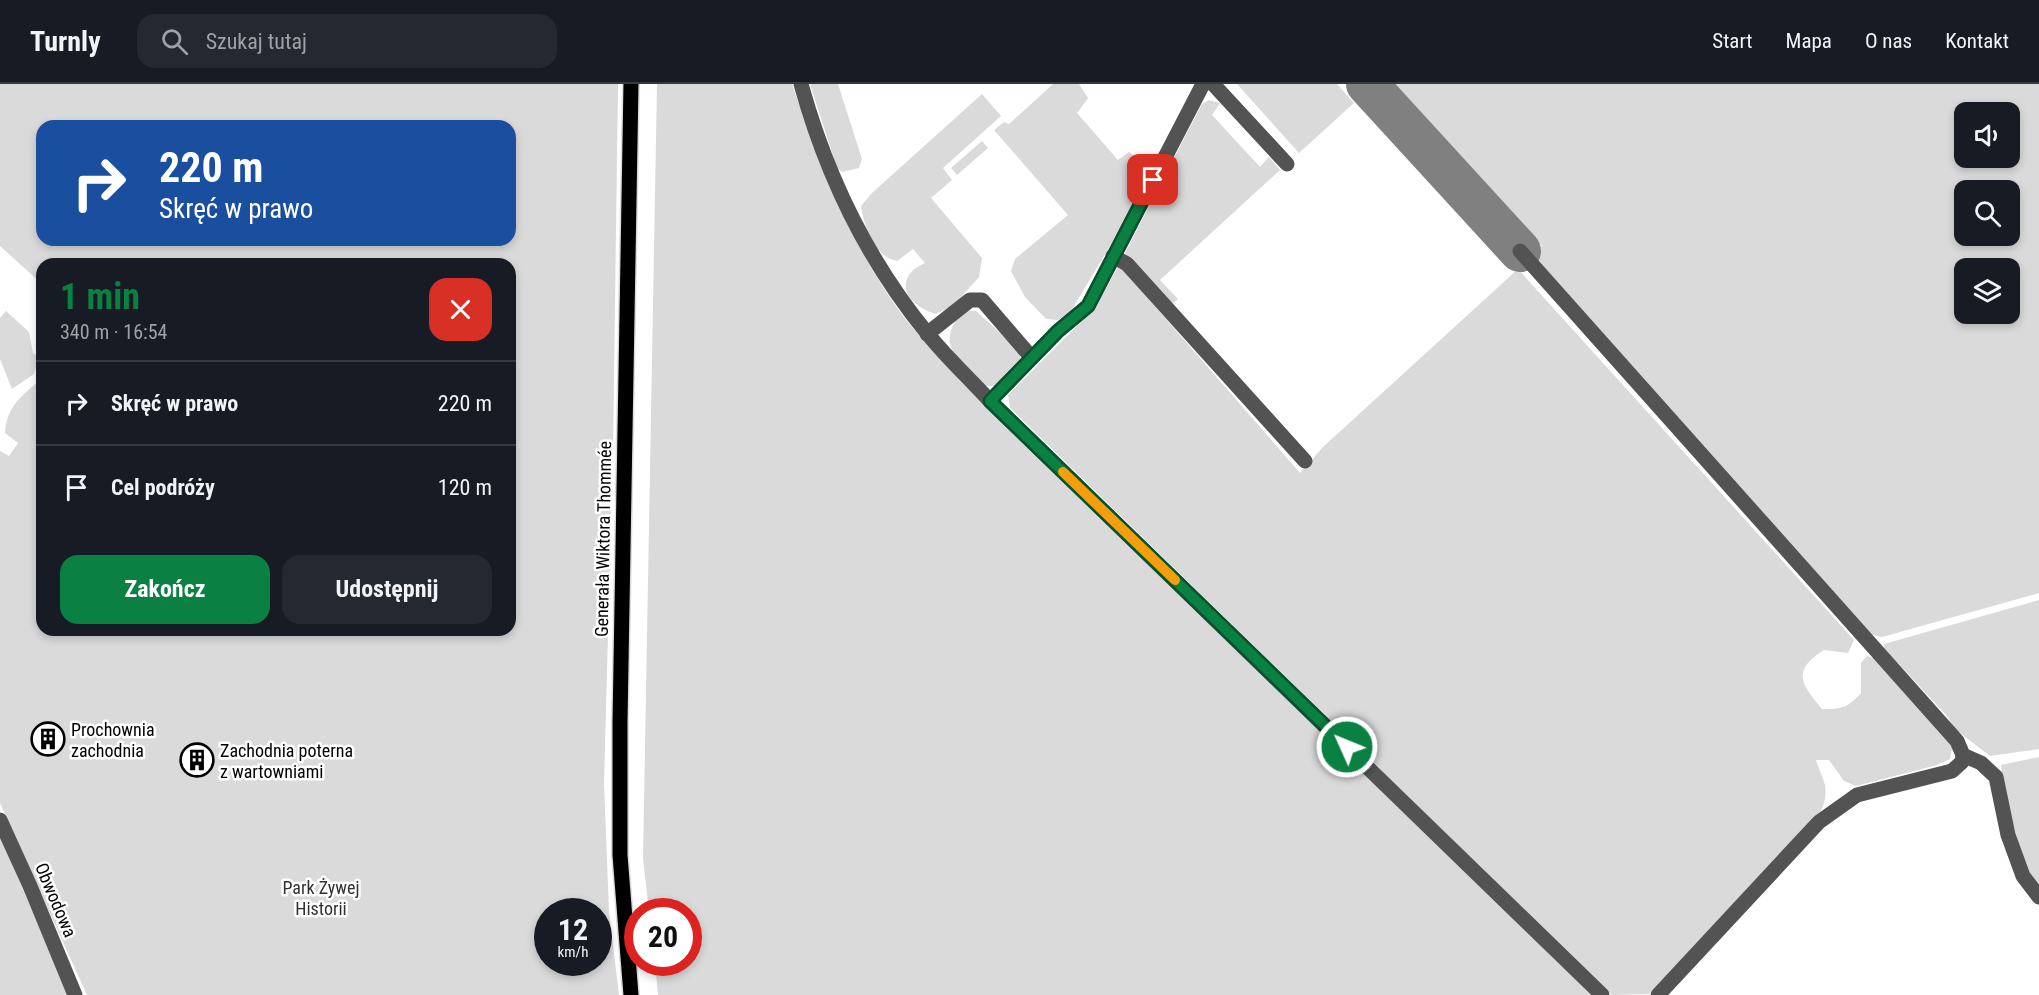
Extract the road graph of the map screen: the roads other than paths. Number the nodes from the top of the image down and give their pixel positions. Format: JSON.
{"nodes":[{"id":1,"x":631,"y":84,"type":"edge"},
{"id":2,"x":801,"y":84,"type":"edge"},
{"id":3,"x":1203,"y":84,"type":"edge"},
{"id":4,"x":1213,"y":84,"type":"edge"},
{"id":5,"x":1287,"y":164,"type":"dead end"},
{"id":6,"x":1520,"y":251,"type":"dead end"},
{"id":7,"x":1113,"y":256,"type":"junction"},
{"id":8,"x":927,"y":334,"type":"junction"},
{"id":9,"x":1032,"y":358,"type":"junction"},
{"id":10,"x":990,"y":401,"type":"junction"},
{"id":11,"x":1305,"y":460,"type":"dead end"},
{"id":12,"x":1963,"y":755,"type":"junction"},
{"id":13,"x":0,"y":820,"type":"edge"},
{"id":14,"x":2039,"y":897,"type":"edge"},
{"id":15,"x":75,"y":995,"type":"edge"},
{"id":16,"x":631,"y":995,"type":"edge"},
{"id":17,"x":1602,"y":995,"type":"edge"},
{"id":18,"x":1658,"y":995,"type":"edge"}],
"edges":[{"from":1,"to":16,"type":"main road","name":"Generała Wiktora Thommée"},
{"from":2,"to":8,"type":"street"},
{"from":3,"to":7,"type":"street"},
{"from":4,"to":5,"type":"street"},
{"from":6,"to":12,"type":"street"},
{"from":7,"to":9,"type":"street"},
{"from":7,"to":11,"type":"street"},
{"from":8,"to":9,"type":"street"},
{"from":8,"to":10,"type":"street"},
{"from":9,"to":10,"type":"street"},
{"from":10,"to":17,"type":"street"},
{"from":12,"to":14,"type":"street"},
{"from":12,"to":18,"type":"street"},
{"from":13,"to":15,"type":"street","name":"Obwodowa"}]}
